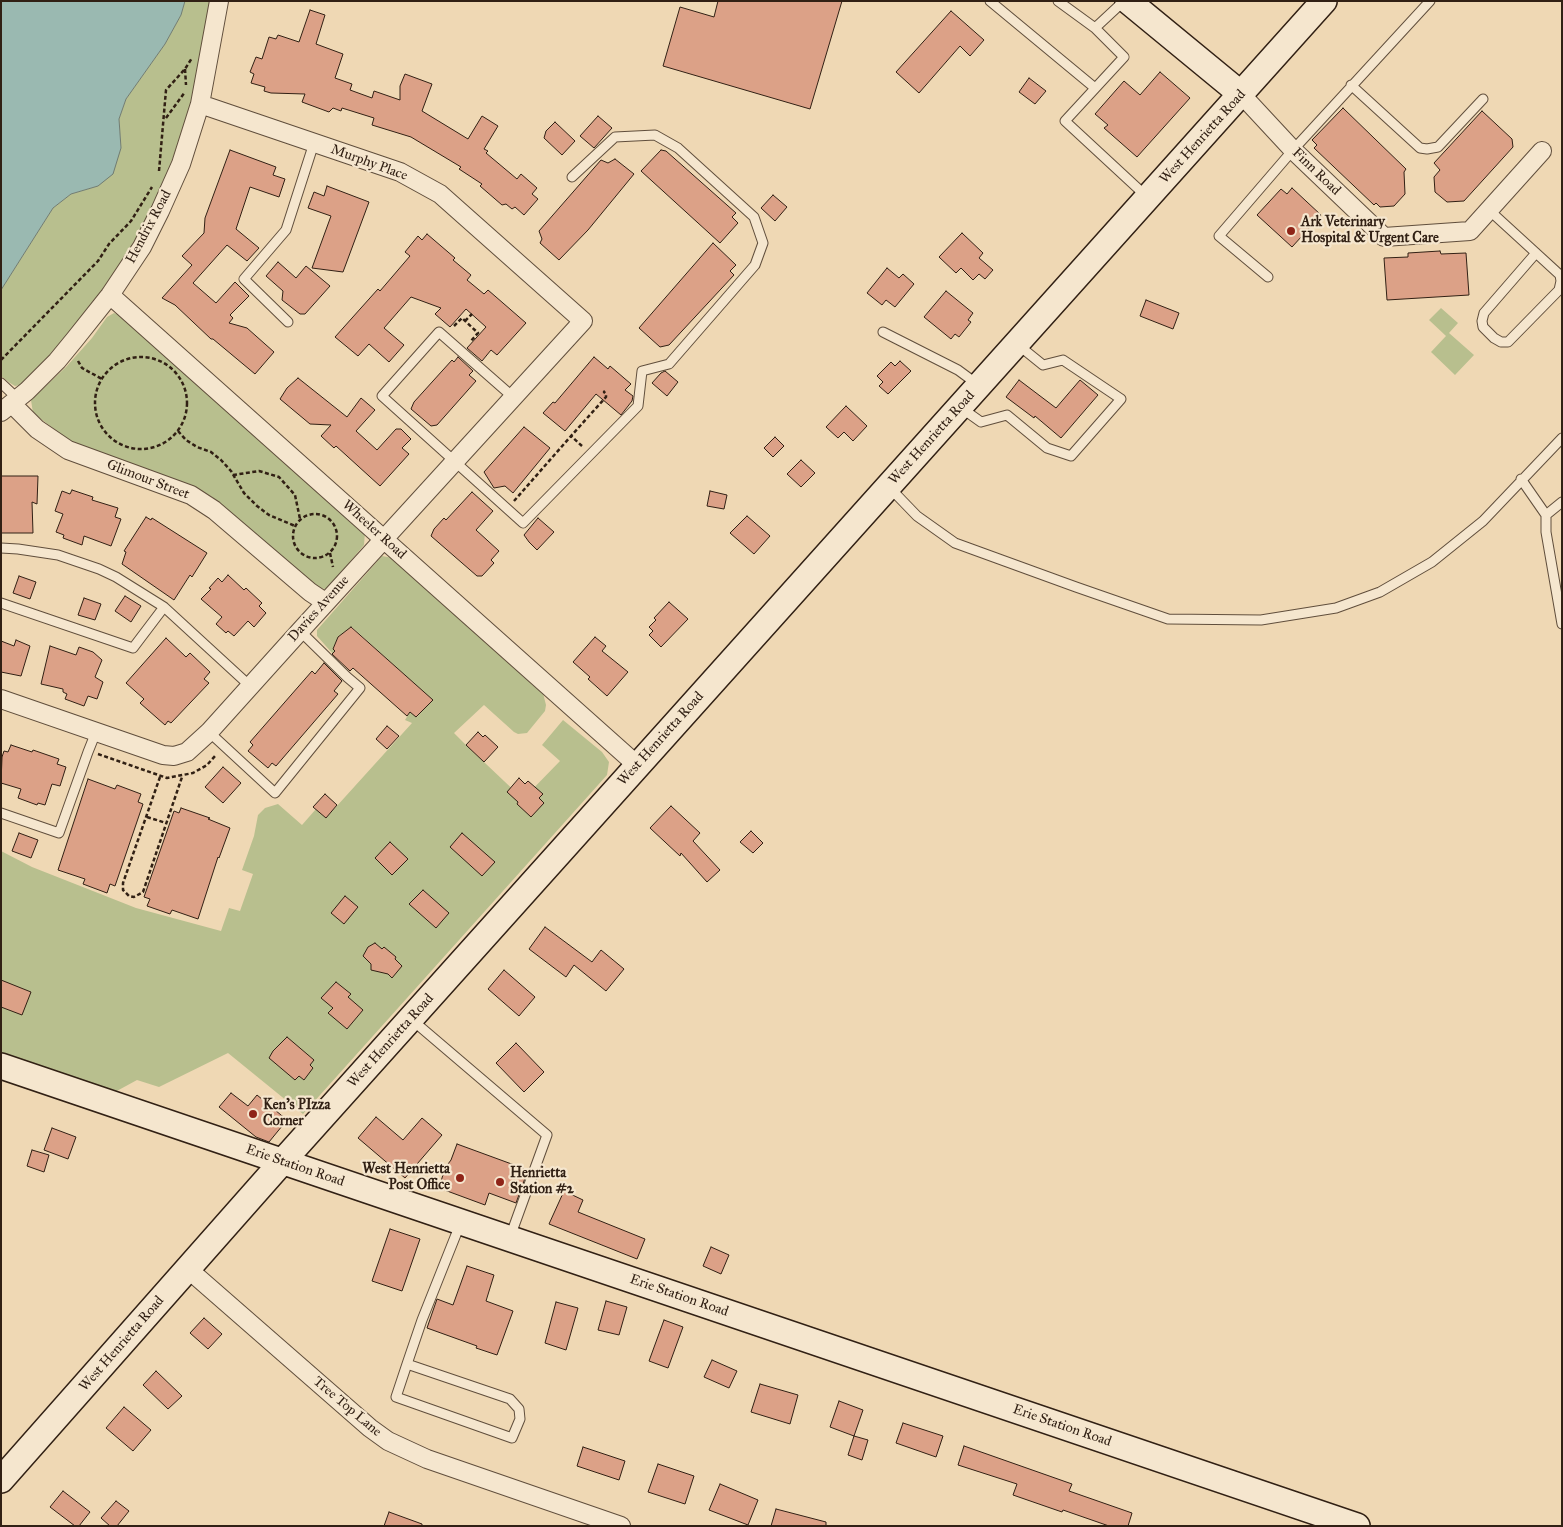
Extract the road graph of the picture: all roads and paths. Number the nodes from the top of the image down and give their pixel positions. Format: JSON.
{"nodes":[{"id":1,"x":219,"y":1,"type":"edge"},
{"id":2,"x":990,"y":1,"type":"edge"},
{"id":3,"x":1058,"y":1,"type":"edge"},
{"id":4,"x":1124,"y":1,"type":"edge"},
{"id":5,"x":1128,"y":1,"type":"edge"},
{"id":6,"x":1324,"y":1,"type":"edge"},
{"id":7,"x":1430,"y":1,"type":"edge"},
{"id":8,"x":1095,"y":28,"type":"junction"},
{"id":9,"x":195,"y":53,"type":"dead end"},
{"id":10,"x":185,"y":68,"type":"junction"},
{"id":11,"x":1351,"y":85,"type":"junction"},
{"id":12,"x":1095,"y":88,"type":"junction"},
{"id":13,"x":1241,"y":94,"type":"junction"},
{"id":14,"x":1483,"y":99,"type":"dead end"},
{"id":15,"x":200,"y":104,"type":"junction"},
{"id":16,"x":165,"y":119,"type":"junction"},
{"id":17,"x":314,"y":143,"type":"junction"},
{"id":18,"x":1293,"y":150,"type":"junction"},
{"id":19,"x":1542,"y":150,"type":"dead end"},
{"id":20,"x":159,"y":175,"type":"dead end"},
{"id":21,"x":572,"y":177,"type":"dead end"},
{"id":22,"x":154,"y":182,"type":"dead end"},
{"id":23,"x":1148,"y":198,"type":"junction"},
{"id":24,"x":1489,"y":210,"type":"junction"},
{"id":25,"x":1536,"y":254,"type":"junction"},
{"id":26,"x":1268,"y":277,"type":"dead end"},
{"id":27,"x":110,"y":295,"type":"junction"},
{"id":28,"x":472,"y":314,"type":"dead end"},
{"id":29,"x":465,"y":321,"type":"junction"},
{"id":30,"x":583,"y":321,"type":"joint"},
{"id":31,"x":288,"y":322,"type":"dead end"},
{"id":32,"x":454,"y":326,"type":"dead end"},
{"id":33,"x":883,"y":332,"type":"dead end"},
{"id":34,"x":470,"y":342,"type":"dead end"},
{"id":35,"x":1017,"y":344,"type":"junction"},
{"id":36,"x":77,"y":354,"type":"dead end"},
{"id":37,"x":1,"y":360,"type":"edge"},
{"id":38,"x":102,"y":378,"type":"junction"},
{"id":39,"x":1,"y":383,"type":"edge"},
{"id":40,"x":979,"y":386,"type":"junction"},
{"id":41,"x":605,"y":391,"type":"dead end"},
{"id":42,"x":514,"y":397,"type":"junction"},
{"id":43,"x":10,"y":405,"type":"edge"},
{"id":44,"x":960,"y":407,"type":"junction"},
{"id":45,"x":178,"y":431,"type":"junction"},
{"id":46,"x":571,"y":436,"type":"junction"},
{"id":47,"x":1562,"y":438,"type":"edge"},
{"id":48,"x":591,"y":454,"type":"junction"},
{"id":49,"x":455,"y":461,"type":"junction"},
{"id":50,"x":233,"y":475,"type":"junction"},
{"id":51,"x":1522,"y":479,"type":"junction"},
{"id":52,"x":888,"y":487,"type":"junction"},
{"id":53,"x":1562,"y":502,"type":"edge"},
{"id":54,"x":506,"y":509,"type":"junction"},
{"id":55,"x":1546,"y":515,"type":"junction"},
{"id":56,"x":300,"y":519,"type":"junction"},
{"id":57,"x":295,"y":526,"type":"junction"},
{"id":58,"x":384,"y":539,"type":"junction"},
{"id":59,"x":1,"y":548,"type":"edge"},
{"id":60,"x":330,"y":553,"type":"junction"},
{"id":61,"x":333,"y":567,"type":"dead end"},
{"id":62,"x":325,"y":602,"type":"junction"},
{"id":63,"x":1,"y":603,"type":"edge"},
{"id":64,"x":164,"y":607,"type":"junction"},
{"id":65,"x":1562,"y":624,"type":"edge"},
{"id":66,"x":300,"y":630,"type":"junction"},
{"id":67,"x":250,"y":686,"type":"junction"},
{"id":68,"x":1,"y":699,"type":"edge"},
{"id":69,"x":96,"y":732,"type":"junction"},
{"id":70,"x":209,"y":732,"type":"junction"},
{"id":71,"x":638,"y":766,"type":"junction"},
{"id":72,"x":160,"y":776,"type":"dead end"},
{"id":73,"x":182,"y":776,"type":"dead end"},
{"id":74,"x":1,"y":813,"type":"edge"},
{"id":75,"x":147,"y":816,"type":"junction"},
{"id":76,"x":166,"y":823,"type":"junction"},
{"id":77,"x":411,"y":1019,"type":"junction"},
{"id":78,"x":1,"y":1066,"type":"edge"},
{"id":79,"x":282,"y":1162,"type":"junction"},
{"id":80,"x":461,"y":1222,"type":"junction"},
{"id":81,"x":510,"y":1239,"type":"junction"},
{"id":82,"x":188,"y":1269,"type":"junction"},
{"id":83,"x":407,"y":1364,"type":"junction"},
{"id":84,"x":1,"y":1480,"type":"edge"},
{"id":85,"x":621,"y":1526,"type":"edge"},
{"id":86,"x":1356,"y":1526,"type":"edge"}],
"edges":[{"from":1,"to":15,"type":"street","name":"Hendrix Road"},
{"from":2,"to":12,"type":"lane"},
{"from":3,"to":8,"type":"lane"},
{"from":4,"to":8,"type":"lane"},
{"from":5,"to":13,"type":"main road"},
{"from":6,"to":13,"type":"main road","name":"West Henrietta Road"},
{"from":7,"to":11,"type":"lane"},
{"from":8,"to":12,"type":"lane"},
{"from":9,"to":10,"type":"path"},
{"from":10,"to":16,"type":"path"},
{"from":10,"to":16,"type":"path"},
{"from":11,"to":14,"type":"lane"},
{"from":11,"to":18,"type":"lane"},
{"from":12,"to":23,"type":"lane"},
{"from":13,"to":18,"type":"street","name":"Finn Road"},
{"from":13,"to":23,"type":"main road","name":"West Henrietta Road"},
{"from":15,"to":17,"type":"street","name":"Murphy Place"},
{"from":15,"to":27,"type":"street","name":"Hendrix Road"},
{"from":16,"to":20,"type":"path"},
{"from":17,"to":30,"type":"street","name":"Murphy Place"},
{"from":17,"to":31,"type":"lane"},
{"from":18,"to":24,"type":"street","name":"Finn Road"},
{"from":18,"to":26,"type":"lane"},
{"from":19,"to":24,"type":"street","name":"Finn Road"},
{"from":21,"to":48,"type":"lane"},
{"from":22,"to":37,"type":"path"},
{"from":23,"to":35,"type":"main road","name":"West Henrietta Road"},
{"from":24,"to":25,"type":"lane"},
{"from":25,"to":25,"type":"lane"},
{"from":27,"to":43,"type":"street","name":"Hendrix Road"},
{"from":27,"to":58,"type":"street","name":"Wheeler Road"},
{"from":28,"to":29,"type":"path"},
{"from":29,"to":32,"type":"path"},
{"from":29,"to":34,"type":"path"},
{"from":30,"to":42,"type":"street","name":"Davies Avenue"},
{"from":33,"to":40,"type":"lane"},
{"from":35,"to":40,"type":"main road","name":"West Henrietta Road"},
{"from":35,"to":44,"type":"lane"},
{"from":36,"to":38,"type":"path"},
{"from":38,"to":45,"type":"path"},
{"from":38,"to":45,"type":"path"},
{"from":39,"to":43,"type":"lane"},
{"from":40,"to":44,"type":"main road","name":"West Henrietta Road"},
{"from":41,"to":46,"type":"path"},
{"from":42,"to":49,"type":"street","name":"Davies Avenue"},
{"from":42,"to":49,"type":"lane"},
{"from":43,"to":62,"type":"street","name":"Glimour Street"},
{"from":44,"to":52,"type":"main road","name":"West Henrietta Road"},
{"from":45,"to":50,"type":"path"},
{"from":46,"to":48,"type":"path"},
{"from":46,"to":54,"type":"path"},
{"from":47,"to":51,"type":"lane"},
{"from":48,"to":54,"type":"lane"},
{"from":49,"to":54,"type":"lane"},
{"from":49,"to":58,"type":"street","name":"Davies Avenue"},
{"from":50,"to":56,"type":"path"},
{"from":50,"to":57,"type":"path"},
{"from":51,"to":52,"type":"lane"},
{"from":51,"to":55,"type":"lane"},
{"from":52,"to":71,"type":"main road","name":"West Henrietta Road"},
{"from":53,"to":55,"type":"lane"},
{"from":55,"to":65,"type":"lane"},
{"from":56,"to":57,"type":"path"},
{"from":56,"to":60,"type":"path"},
{"from":57,"to":60,"type":"path"},
{"from":58,"to":62,"type":"street","name":"Davies Avenue"},
{"from":58,"to":71,"type":"street","name":"Wheeler Road"},
{"from":59,"to":64,"type":"lane"},
{"from":60,"to":61,"type":"path"},
{"from":62,"to":66,"type":"street","name":"Davies Avenue"},
{"from":63,"to":64,"type":"lane"},
{"from":64,"to":67,"type":"lane"},
{"from":66,"to":67,"type":"street","name":"Davies Avenue"},
{"from":66,"to":70,"type":"lane"},
{"from":67,"to":70,"type":"street","name":"Davies Avenue"},
{"from":68,"to":69,"type":"street","name":"Davies Avenue"},
{"from":69,"to":70,"type":"street","name":"Davies Avenue"},
{"from":69,"to":74,"type":"lane"},
{"from":71,"to":77,"type":"main road","name":"West Henrietta Road"},
{"from":72,"to":75,"type":"path"},
{"from":73,"to":76,"type":"path"},
{"from":75,"to":76,"type":"path"},
{"from":75,"to":76,"type":"path"},
{"from":77,"to":79,"type":"main road","name":"West Henrietta Road"},
{"from":77,"to":81,"type":"lane"},
{"from":78,"to":79,"type":"main road","name":"Erie Station Road"},
{"from":79,"to":80,"type":"main road","name":"Erie Station Road"},
{"from":79,"to":82,"type":"main road","name":"West Henrietta Road"},
{"from":80,"to":81,"type":"main road","name":"Erie Station Road"},
{"from":80,"to":83,"type":"lane"},
{"from":81,"to":86,"type":"main road","name":"Erie Station Road"},
{"from":82,"to":84,"type":"main road","name":"West Henrietta Road"},
{"from":82,"to":85,"type":"street","name":"Tree Top Lane"},
{"from":83,"to":83,"type":"lane"}]}
